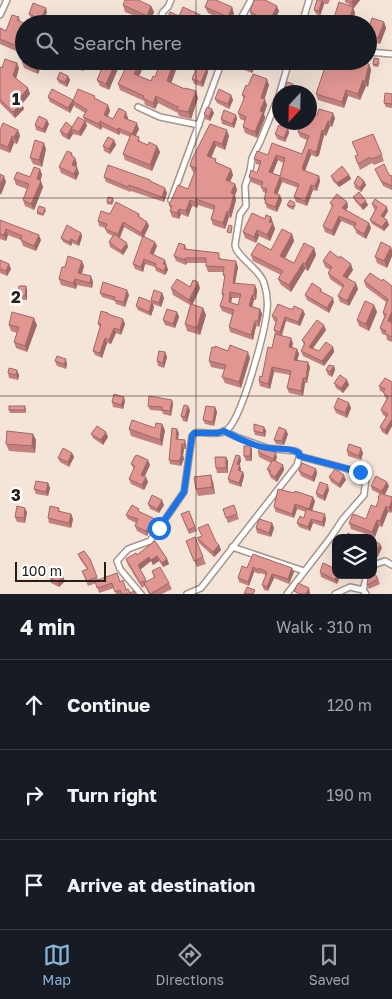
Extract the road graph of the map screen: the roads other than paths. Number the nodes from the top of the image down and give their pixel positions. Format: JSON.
{"nodes":[{"id":1,"x":7,"y":0,"type":"edge"},
{"id":2,"x":171,"y":0,"type":"edge"},
{"id":3,"x":251,"y":0,"type":"edge"},
{"id":4,"x":309,"y":0,"type":"edge"},
{"id":5,"x":0,"y":15,"type":"edge"},
{"id":6,"x":162,"y":15,"type":"edge"},
{"id":7,"x":243,"y":15,"type":"edge"},
{"id":8,"x":305,"y":15,"type":"edge"},
{"id":9,"x":377,"y":53,"type":"edge"},
{"id":10,"x":392,"y":54,"type":"edge"},
{"id":11,"x":219,"y":70,"type":"edge"},
{"id":12,"x":286,"y":70,"type":"edge"},
{"id":13,"x":282,"y":85,"type":"edge"},
{"id":14,"x":138,"y":108,"type":"dead end"},
{"id":15,"x":272,"y":113,"type":"edge"},
{"id":16,"x":199,"y":125,"type":"junction"},
{"id":17,"x":171,"y":200,"type":"edge"},
{"id":18,"x":224,"y":431,"type":"junction"},
{"id":19,"x":299,"y":456,"type":"junction"},
{"id":20,"x":335,"y":534,"type":"edge"},
{"id":21,"x":332,"y":540,"type":"edge"},
{"id":22,"x":232,"y":547,"type":"junction"},
{"id":23,"x":377,"y":564,"type":"edge"},
{"id":24,"x":392,"y":565,"type":"edge"},
{"id":25,"x":304,"y":571,"type":"junction"},
{"id":26,"x":366,"y":579,"type":"edge"},
{"id":27,"x":364,"y":592,"type":"edge"},
{"id":28,"x":141,"y":594,"type":"edge"},
{"id":29,"x":187,"y":594,"type":"edge"},
{"id":30,"x":287,"y":594,"type":"edge"},
{"id":31,"x":335,"y":594,"type":"edge"}],
"edges":[{"from":1,"to":5,"type":"street"},
{"from":2,"to":6,"type":"street"},
{"from":3,"to":7,"type":"street"},
{"from":4,"to":8,"type":"street"},
{"from":9,"to":10,"type":"street"},
{"from":11,"to":16,"type":"street"},
{"from":12,"to":13,"type":"street"},
{"from":14,"to":16,"type":"street"},
{"from":15,"to":18,"type":"street"},
{"from":16,"to":17,"type":"street"},
{"from":18,"to":19,"type":"street"},
{"from":18,"to":28,"type":"street"},
{"from":19,"to":20,"type":"street"},
{"from":19,"to":22,"type":"street"},
{"from":21,"to":25,"type":"street"},
{"from":22,"to":25,"type":"street"},
{"from":22,"to":29,"type":"street"},
{"from":23,"to":24,"type":"street"},
{"from":25,"to":30,"type":"street"},
{"from":26,"to":27,"type":"street"},
{"from":27,"to":31,"type":"street"}]}
